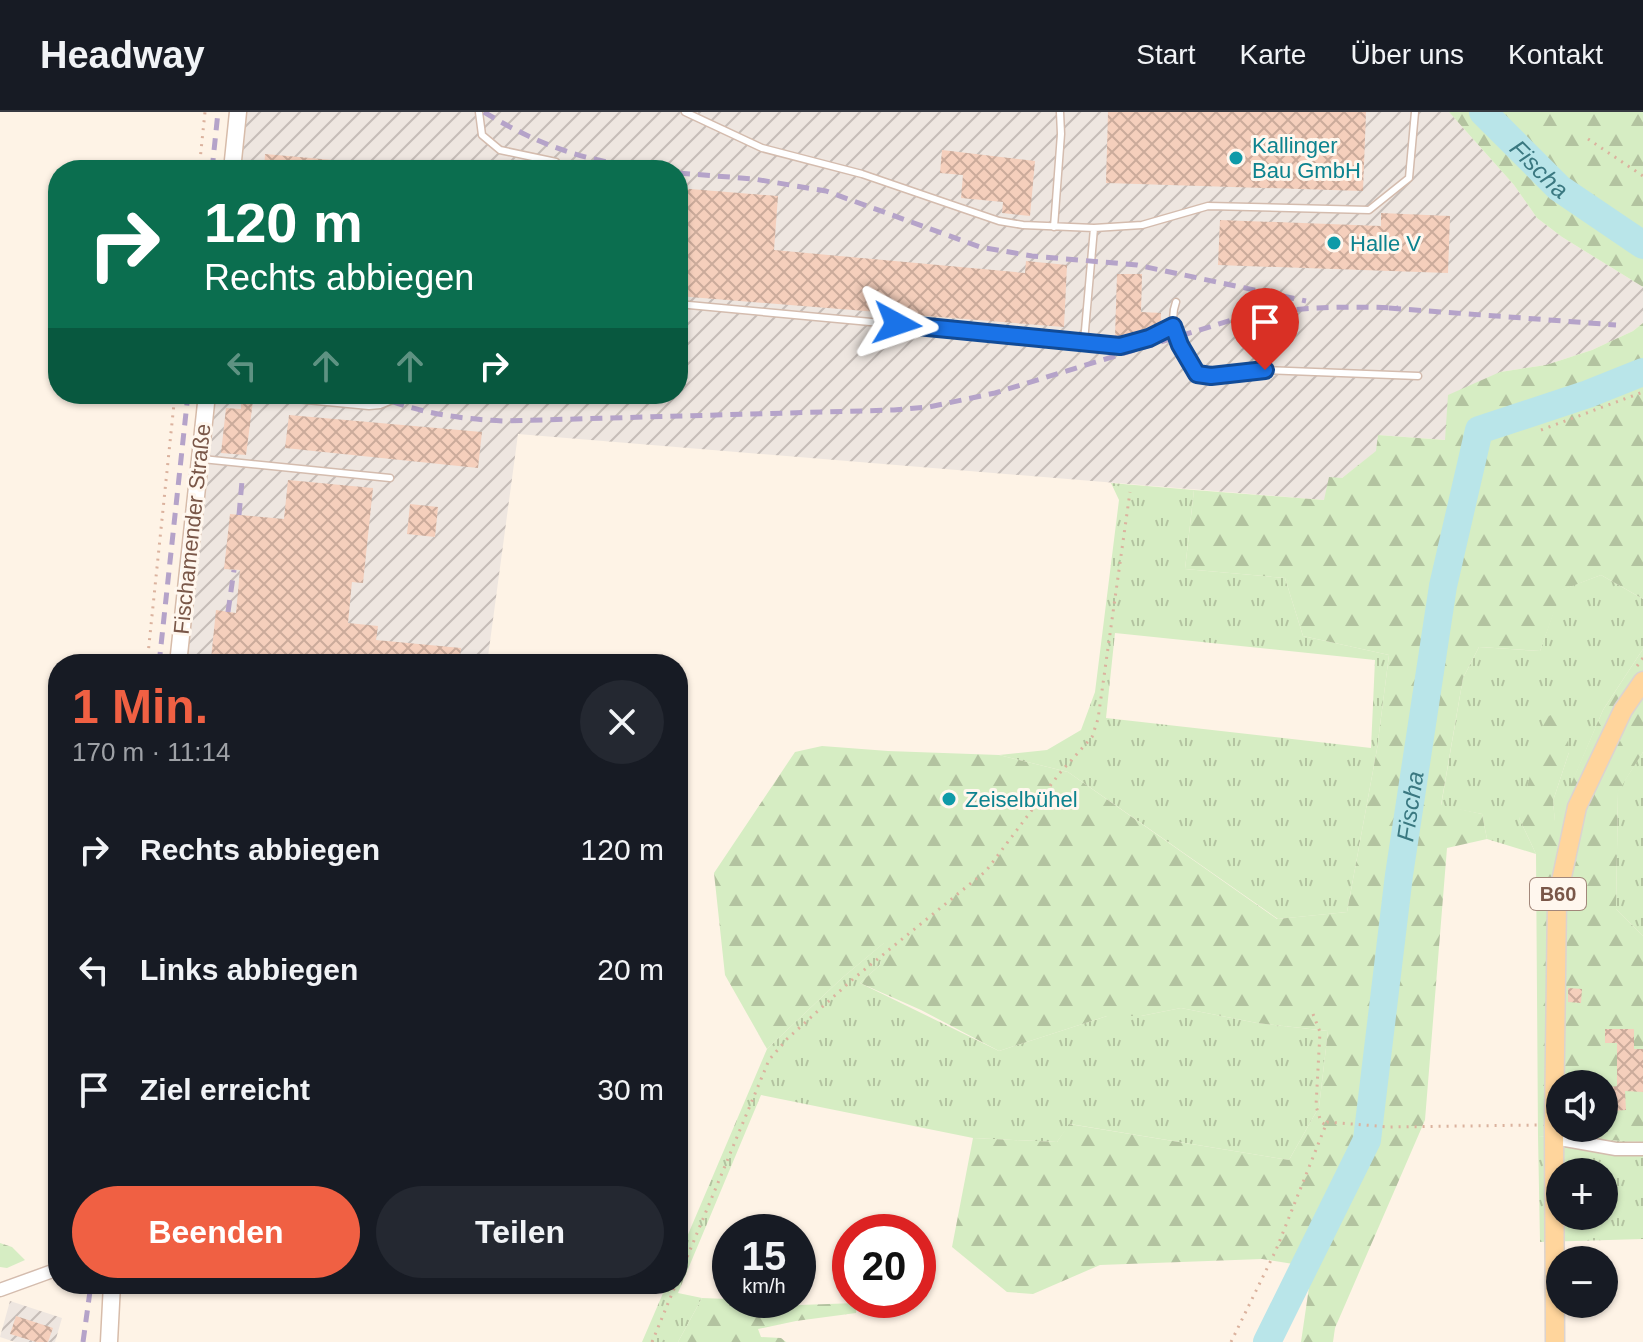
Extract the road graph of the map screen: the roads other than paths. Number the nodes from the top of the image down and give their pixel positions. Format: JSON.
{"nodes":[{"id":1,"x":238,"y":112,"type":"edge"},
{"id":2,"x":479,"y":112,"type":"edge"},
{"id":3,"x":685,"y":112,"type":"edge"},
{"id":4,"x":1060,"y":112,"type":"edge"},
{"id":5,"x":1415,"y":112,"type":"edge"},
{"id":6,"x":233,"y":160,"type":"edge"},
{"id":7,"x":547,"y":160,"type":"edge"},
{"id":8,"x":1054,"y":227,"type":"junction"},
{"id":9,"x":1094,"y":228,"type":"junction"},
{"id":10,"x":1176,"y":302,"type":"dead end"},
{"id":11,"x":688,"y":305,"type":"edge"},
{"id":12,"x":1173,"y":326,"type":"junction"},
{"id":13,"x":1084,"y":342,"type":"junction"},
{"id":14,"x":1418,"y":376,"type":"dead end"},
{"id":15,"x":206,"y":404,"type":"edge"},
{"id":16,"x":348,"y":404,"type":"edge"},
{"id":17,"x":382,"y":404,"type":"edge"},
{"id":18,"x":200,"y":459,"type":"junction"},
{"id":19,"x":390,"y":478,"type":"dead end"},
{"id":20,"x":179,"y":654,"type":"edge"},
{"id":21,"x":1643,"y":681,"type":"edge"},
{"id":22,"x":1553,"y":1070,"type":"edge"},
{"id":23,"x":1551,"y":1142,"type":"edge"},
{"id":24,"x":1593,"y":1142,"type":"edge"},
{"id":25,"x":1643,"y":1149,"type":"edge"},
{"id":26,"x":48,"y":1273,"type":"edge"},
{"id":27,"x":0,"y":1290,"type":"edge"},
{"id":28,"x":111,"y":1294,"type":"edge"},
{"id":29,"x":109,"y":1342,"type":"edge"},
{"id":30,"x":1555,"y":1342,"type":"edge"}],
"edges":[{"from":1,"to":6,"type":"main road"},
{"from":2,"to":7,"type":"lane"},
{"from":3,"to":8,"type":"lane"},
{"from":4,"to":8,"type":"lane"},
{"from":5,"to":9,"type":"lane"},
{"from":8,"to":9,"type":"lane"},
{"from":9,"to":13,"type":"lane"},
{"from":10,"to":12,"type":"lane"},
{"from":11,"to":13,"type":"lane"},
{"from":12,"to":13,"type":"lane"},
{"from":12,"to":14,"type":"lane"},
{"from":15,"to":18,"type":"main road","name":"Fischamender Straße"},
{"from":16,"to":17,"type":"lane"},
{"from":18,"to":19,"type":"lane"},
{"from":18,"to":20,"type":"main road","name":"Fischamender Straße"},
{"from":21,"to":22,"type":"main road","number":"B60"},
{"from":23,"to":30,"type":"main road","number":"B60"},
{"from":24,"to":25,"type":"street"},
{"from":26,"to":27,"type":"street"},
{"from":28,"to":29,"type":"main road"}]}
